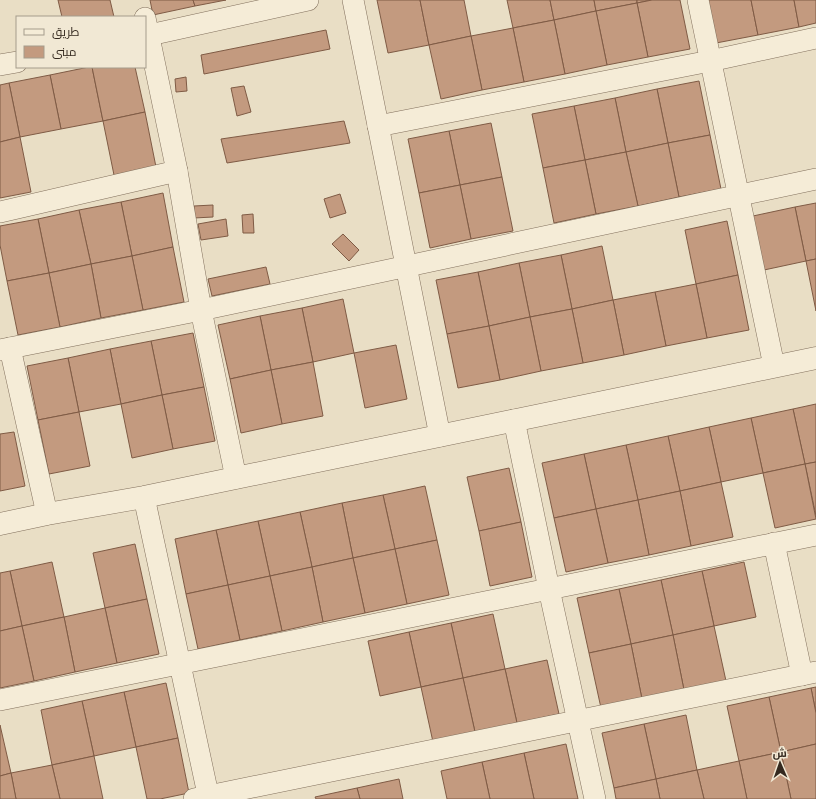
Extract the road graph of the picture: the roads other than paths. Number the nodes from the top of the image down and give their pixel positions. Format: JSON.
{"nodes":[{"id":1,"x":141,"y":0,"type":"edge"},
{"id":2,"x":308,"y":0,"type":"edge"},
{"id":3,"x":353,"y":0,"type":"edge"},
{"id":4,"x":698,"y":0,"type":"edge"},
{"id":5,"x":144,"y":16,"type":"edge"},
{"id":6,"x":146,"y":26,"type":"edge"},
{"id":7,"x":816,"y":38,"type":"edge"},
{"id":8,"x":710,"y":61,"type":"junction"},
{"id":9,"x":16,"y":62,"type":"edge"},
{"id":10,"x":0,"y":65,"type":"edge"},
{"id":11,"x":378,"y":126,"type":"junction"},
{"id":12,"x":177,"y":171,"type":"junction"},
{"id":13,"x":816,"y":179,"type":"edge"},
{"id":14,"x":738,"y":195,"type":"junction"},
{"id":15,"x":0,"y":212,"type":"edge"},
{"id":16,"x":406,"y":266,"type":"junction"},
{"id":17,"x":201,"y":310,"type":"junction"},
{"id":18,"x":5,"y":349,"type":"edge"},
{"id":19,"x":816,"y":358,"type":"edge"},
{"id":20,"x":774,"y":366,"type":"junction"},
{"id":21,"x":514,"y":420,"type":"junction"},
{"id":22,"x":440,"y":436,"type":"junction"},
{"id":23,"x":236,"y":478,"type":"junction"},
{"id":24,"x":144,"y":497,"type":"junction"},
{"id":25,"x":47,"y":514,"type":"junction"},
{"id":26,"x":0,"y":524,"type":"edge"},
{"id":27,"x":816,"y":535,"type":"edge"},
{"id":28,"x":774,"y":543,"type":"junction"},
{"id":29,"x":549,"y":589,"type":"junction"},
{"id":30,"x":180,"y":664,"type":"junction"},
{"id":31,"x":809,"y":674,"type":"edge"},
{"id":32,"x":0,"y":700,"type":"edge"},
{"id":33,"x":578,"y":721,"type":"junction"},
{"id":34,"x":204,"y":798,"type":"edge"},
{"id":35,"x":596,"y":799,"type":"edge"}],
"edges":[{"from":1,"to":5,"type":"street"},
{"from":2,"to":6,"type":"street"},
{"from":3,"to":11,"type":"street"},
{"from":4,"to":8,"type":"street"},
{"from":6,"to":12,"type":"street"},
{"from":7,"to":8,"type":"street"},
{"from":8,"to":11,"type":"street"},
{"from":8,"to":14,"type":"street"},
{"from":9,"to":10,"type":"street"},
{"from":11,"to":16,"type":"street"},
{"from":12,"to":15,"type":"street"},
{"from":12,"to":17,"type":"street"},
{"from":13,"to":14,"type":"street"},
{"from":14,"to":16,"type":"street"},
{"from":14,"to":20,"type":"street"},
{"from":16,"to":17,"type":"street"},
{"from":16,"to":22,"type":"street"},
{"from":17,"to":18,"type":"street"},
{"from":17,"to":23,"type":"street"},
{"from":18,"to":25,"type":"street"},
{"from":19,"to":20,"type":"street"},
{"from":20,"to":21,"type":"street"},
{"from":21,"to":22,"type":"street"},
{"from":21,"to":29,"type":"street"},
{"from":22,"to":23,"type":"street"},
{"from":23,"to":24,"type":"street"},
{"from":24,"to":25,"type":"street"},
{"from":24,"to":30,"type":"street"},
{"from":25,"to":26,"type":"street"},
{"from":27,"to":28,"type":"street"},
{"from":28,"to":29,"type":"street"},
{"from":28,"to":31,"type":"street"},
{"from":29,"to":30,"type":"street"},
{"from":29,"to":33,"type":"street"},
{"from":30,"to":32,"type":"street"},
{"from":30,"to":34,"type":"street"},
{"from":31,"to":33,"type":"street"},
{"from":33,"to":34,"type":"street"},
{"from":33,"to":35,"type":"street"}]}
